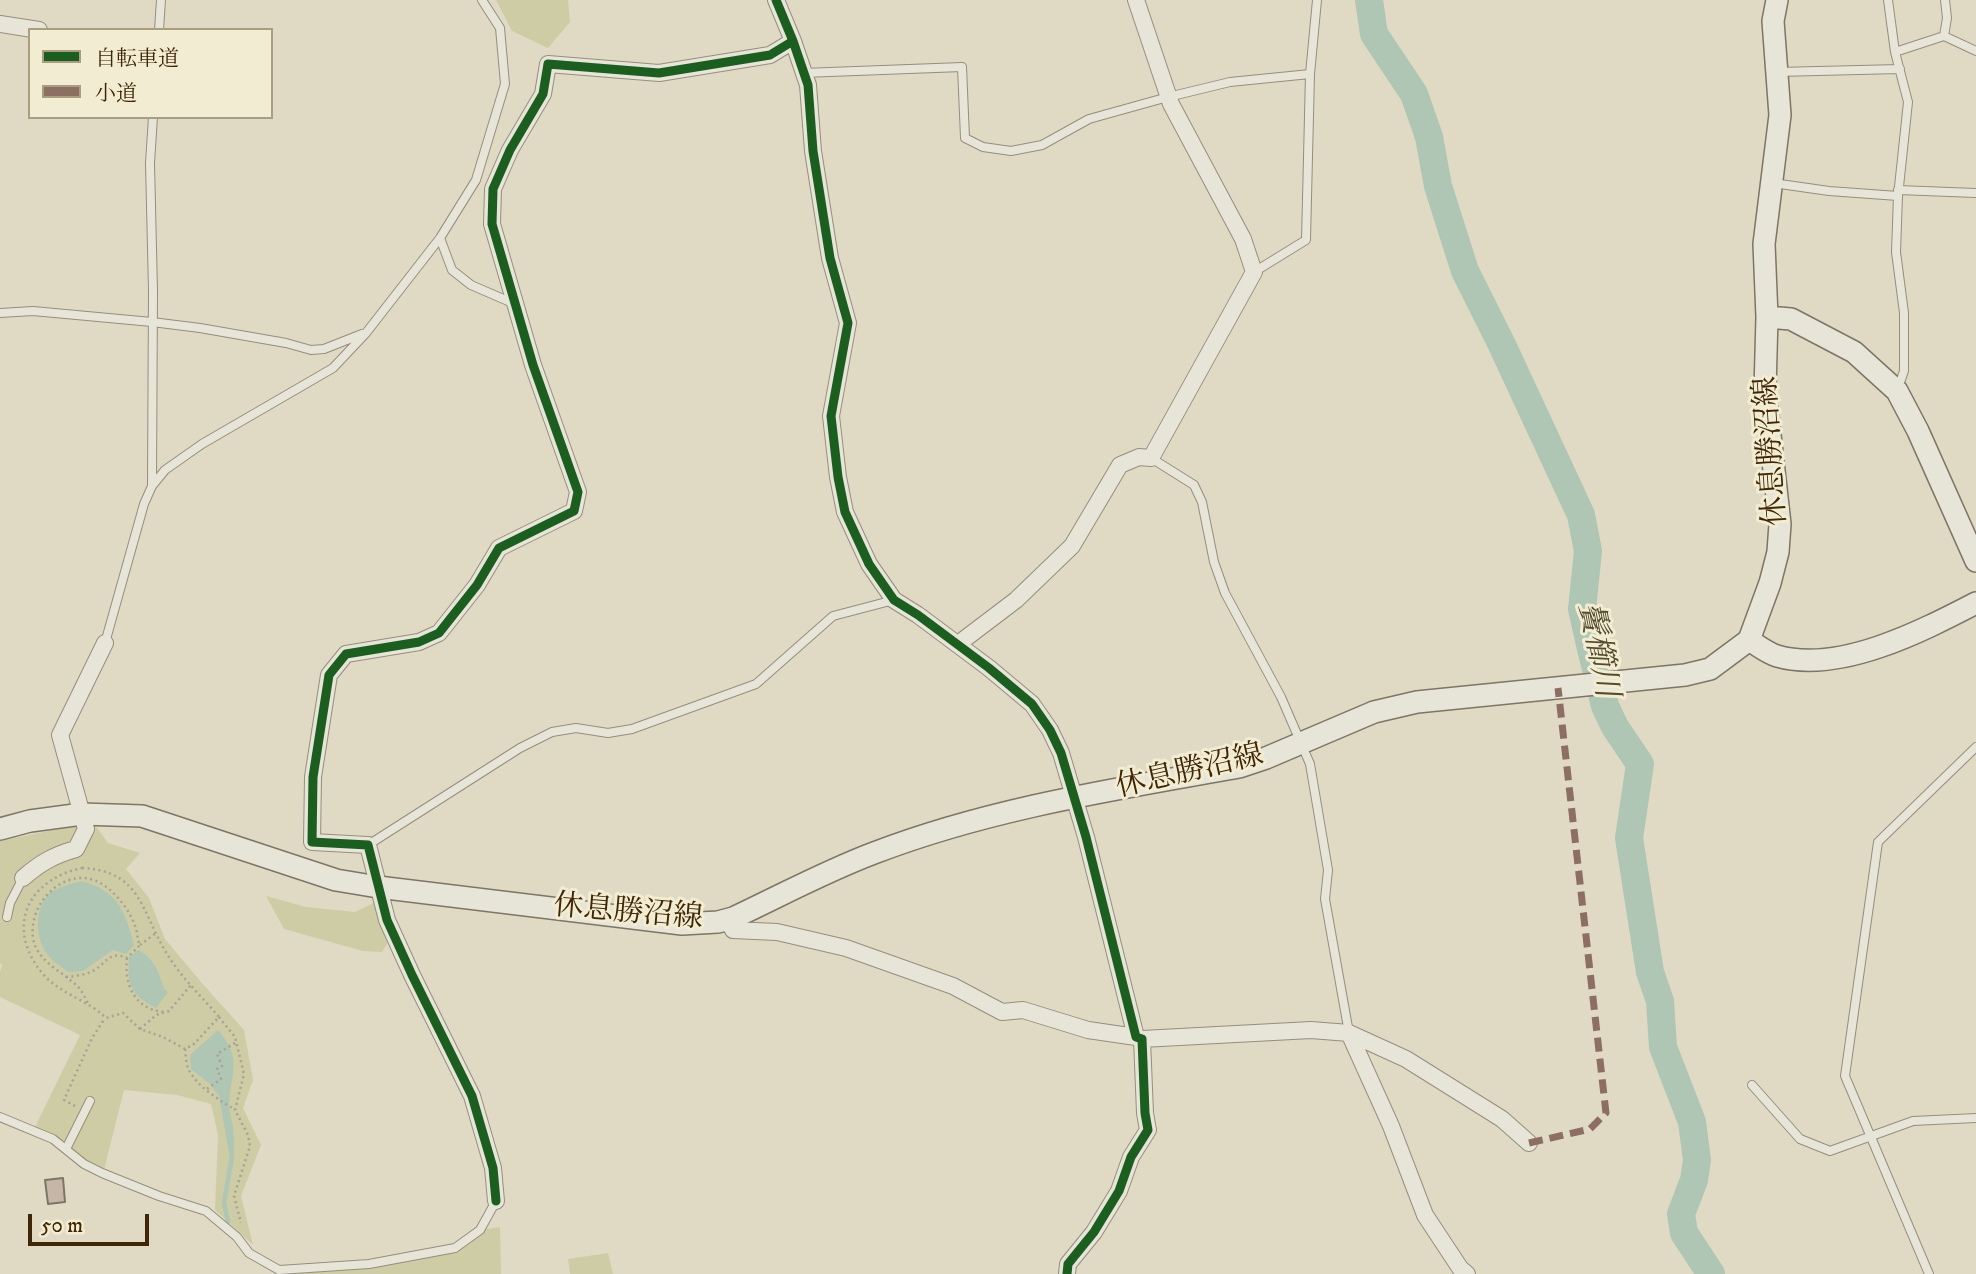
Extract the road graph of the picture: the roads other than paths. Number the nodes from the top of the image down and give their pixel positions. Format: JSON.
{"nodes":[{"id":1,"x":161,"y":0,"type":"edge"},
{"id":2,"x":482,"y":0,"type":"edge"},
{"id":3,"x":776,"y":0,"type":"edge"},
{"id":4,"x":1136,"y":0,"type":"edge"},
{"id":5,"x":1317,"y":0,"type":"edge"},
{"id":6,"x":1777,"y":0,"type":"edge"},
{"id":7,"x":1888,"y":0,"type":"edge"},
{"id":8,"x":1945,"y":0,"type":"edge"},
{"id":9,"x":0,"y":24,"type":"edge"},
{"id":10,"x":28,"y":28,"type":"edge"},
{"id":11,"x":159,"y":28,"type":"edge"},
{"id":12,"x":1944,"y":36,"type":"junction"},
{"id":13,"x":793,"y":41,"type":"junction"},
{"id":14,"x":1976,"y":51,"type":"edge"},
{"id":15,"x":1895,"y":52,"type":"junction"},
{"id":16,"x":1900,"y":69,"type":"junction"},
{"id":17,"x":1777,"y":72,"type":"junction"},
{"id":18,"x":803,"y":73,"type":"junction"},
{"id":19,"x":1310,"y":74,"type":"junction"},
{"id":20,"x":1168,"y":97,"type":"junction"},
{"id":21,"x":153,"y":119,"type":"edge"},
{"id":22,"x":1773,"y":183,"type":"junction"},
{"id":23,"x":1898,"y":193,"type":"junction"},
{"id":24,"x":1976,"y":193,"type":"edge"},
{"id":25,"x":440,"y":238,"type":"junction"},
{"id":26,"x":1254,"y":272,"type":"junction"},
{"id":27,"x":515,"y":304,"type":"junction"},
{"id":28,"x":0,"y":313,"type":"edge"},
{"id":29,"x":1767,"y":317,"type":"junction"},
{"id":30,"x":152,"y":323,"type":"junction"},
{"id":31,"x":366,"y":333,"type":"junction"},
{"id":32,"x":1897,"y":391,"type":"junction"},
{"id":33,"x":1151,"y":458,"type":"junction"},
{"id":34,"x":152,"y":486,"type":"junction"},
{"id":35,"x":1976,"y":561,"type":"edge"},
{"id":36,"x":894,"y":600,"type":"junction"},
{"id":37,"x":1976,"y":603,"type":"edge"},
{"id":38,"x":1749,"y":640,"type":"junction"},
{"id":39,"x":106,"y":643,"type":"joint"},
{"id":40,"x":958,"y":644,"type":"junction"},
{"id":41,"x":1301,"y":743,"type":"junction"},
{"id":42,"x":1976,"y":747,"type":"edge"},
{"id":43,"x":1075,"y":799,"type":"junction"},
{"id":44,"x":82,"y":814,"type":"junction"},
{"id":45,"x":0,"y":829,"type":"edge"},
{"id":46,"x":368,"y":845,"type":"junction"},
{"id":47,"x":23,"y":878,"type":"joint"},
{"id":48,"x":378,"y":887,"type":"junction"},
{"id":49,"x":8,"y":917,"type":"dead end"},
{"id":50,"x":727,"y":919,"type":"junction"},
{"id":51,"x":1349,"y":1033,"type":"junction"},
{"id":52,"x":1139,"y":1038,"type":"junction"},
{"id":53,"x":1752,"y":1085,"type":"dead end"},
{"id":54,"x":90,"y":1101,"type":"dead end"},
{"id":55,"x":0,"y":1117,"type":"edge"},
{"id":56,"x":1976,"y":1118,"type":"edge"},
{"id":57,"x":1869,"y":1138,"type":"junction"},
{"id":58,"x":1529,"y":1143,"type":"dead end"},
{"id":59,"x":66,"y":1149,"type":"junction"},
{"id":60,"x":496,"y":1201,"type":"joint"},
{"id":61,"x":1067,"y":1274,"type":"edge"},
{"id":62,"x":1467,"y":1274,"type":"edge"},
{"id":63,"x":1929,"y":1274,"type":"edge"}],
"edges":[{"from":1,"to":11,"type":"lane"},
{"from":2,"to":25,"type":"lane"},
{"from":3,"to":13,"type":"street"},
{"from":4,"to":20,"type":"street"},
{"from":5,"to":19,"type":"lane"},
{"from":6,"to":17,"type":"main road","name":"休息勝沼線"},
{"from":7,"to":15,"type":"lane"},
{"from":8,"to":12,"type":"lane"},
{"from":9,"to":10,"type":"street"},
{"from":12,"to":14,"type":"lane"},
{"from":12,"to":15,"type":"lane"},
{"from":13,"to":18,"type":"street"},
{"from":13,"to":27,"type":"street"},
{"from":15,"to":16,"type":"lane"},
{"from":16,"to":17,"type":"lane"},
{"from":16,"to":23,"type":"lane"},
{"from":17,"to":22,"type":"main road","name":"休息勝沼線"},
{"from":18,"to":20,"type":"lane"},
{"from":18,"to":36,"type":"street"},
{"from":19,"to":20,"type":"lane"},
{"from":19,"to":26,"type":"lane"},
{"from":20,"to":26,"type":"street"},
{"from":21,"to":30,"type":"lane"},
{"from":22,"to":23,"type":"lane"},
{"from":22,"to":29,"type":"main road","name":"休息勝沼線"},
{"from":23,"to":24,"type":"lane"},
{"from":23,"to":32,"type":"lane"},
{"from":25,"to":27,"type":"lane"},
{"from":25,"to":31,"type":"lane"},
{"from":26,"to":33,"type":"street"},
{"from":27,"to":46,"type":"street"},
{"from":28,"to":30,"type":"lane"},
{"from":29,"to":32,"type":"main road"},
{"from":29,"to":38,"type":"main road","name":"休息勝沼線"},
{"from":30,"to":31,"type":"lane"},
{"from":30,"to":34,"type":"lane"},
{"from":31,"to":34,"type":"lane"},
{"from":32,"to":35,"type":"main road"},
{"from":33,"to":40,"type":"street"},
{"from":33,"to":41,"type":"lane"},
{"from":34,"to":39,"type":"lane"},
{"from":36,"to":40,"type":"street"},
{"from":36,"to":46,"type":"lane"},
{"from":37,"to":38,"type":"main road"},
{"from":38,"to":41,"type":"main road","name":"休息勝沼線"},
{"from":39,"to":44,"type":"street"},
{"from":40,"to":43,"type":"street"},
{"from":41,"to":43,"type":"main road","name":"休息勝沼線"},
{"from":41,"to":51,"type":"lane"},
{"from":42,"to":57,"type":"lane"},
{"from":43,"to":50,"type":"main road","name":"休息勝沼線"},
{"from":43,"to":52,"type":"street"},
{"from":44,"to":45,"type":"main road","name":"休息勝沼線"},
{"from":44,"to":47,"type":"street"},
{"from":44,"to":48,"type":"main road","name":"休息勝沼線"},
{"from":46,"to":48,"type":"street"},
{"from":47,"to":49,"type":"lane"},
{"from":48,"to":50,"type":"main road","name":"休息勝沼線"},
{"from":48,"to":60,"type":"street"},
{"from":50,"to":52,"type":"street"},
{"from":51,"to":52,"type":"street"},
{"from":51,"to":58,"type":"street"},
{"from":51,"to":62,"type":"street"},
{"from":52,"to":61,"type":"street"},
{"from":53,"to":57,"type":"lane"},
{"from":54,"to":59,"type":"lane"},
{"from":55,"to":59,"type":"lane"},
{"from":56,"to":57,"type":"lane"},
{"from":57,"to":63,"type":"lane"},
{"from":59,"to":60,"type":"lane"}]}
